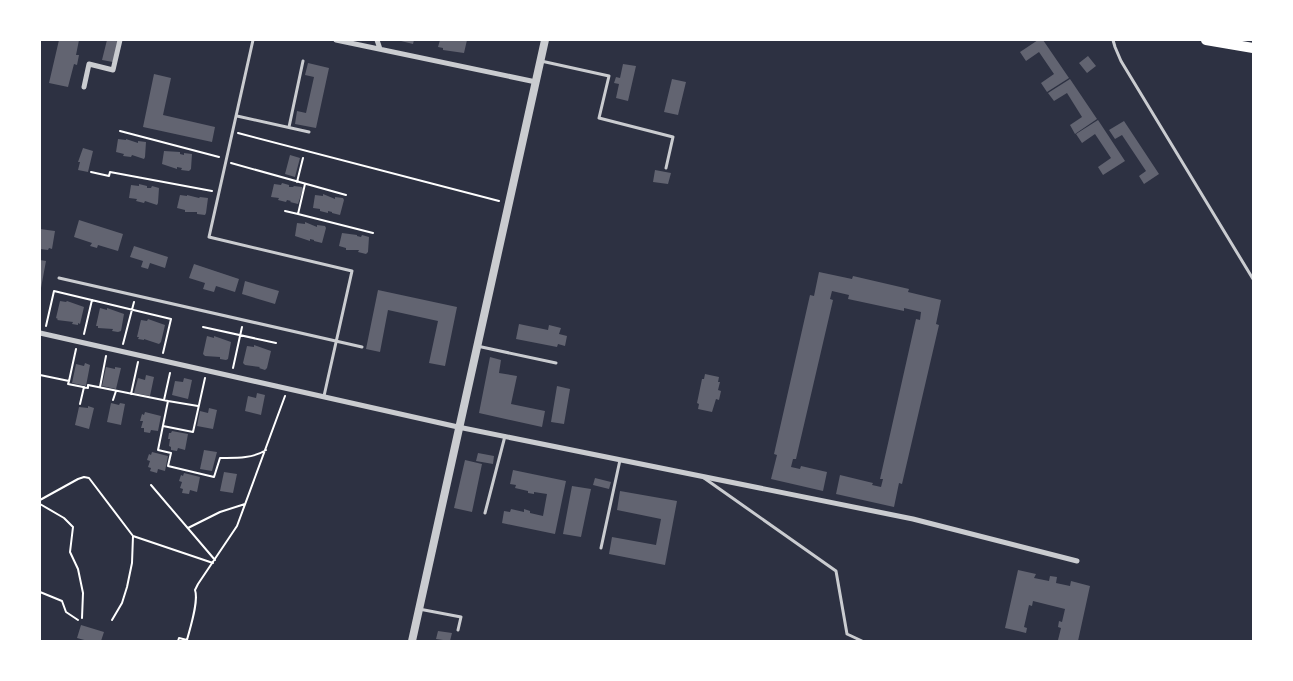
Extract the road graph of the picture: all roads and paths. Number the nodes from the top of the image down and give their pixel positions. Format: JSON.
{"nodes":[{"id":1,"x":120,"y":40,"type":"edge"},
{"id":2,"x":253,"y":40,"type":"edge"},
{"id":3,"x":336,"y":40,"type":"edge"},
{"id":4,"x":376,"y":40,"type":"edge"},
{"id":5,"x":545,"y":40,"type":"edge"},
{"id":6,"x":1113,"y":40,"type":"edge"},
{"id":7,"x":1206,"y":40,"type":"edge"},
{"id":8,"x":1253,"y":48,"type":"edge"},
{"id":9,"x":380,"y":49,"type":"junction"},
{"id":10,"x":304,"y":61,"type":"dead end"},
{"id":11,"x":541,"y":61,"type":"junction"},
{"id":12,"x":536,"y":82,"type":"junction"},
{"id":13,"x":84,"y":87,"type":"dead end"},
{"id":14,"x":237,"y":116,"type":"junction"},
{"id":15,"x":289,"y":127,"type":"junction"},
{"id":16,"x":120,"y":131,"type":"dead end"},
{"id":17,"x":233,"y":132,"type":"junction"},
{"id":18,"x":309,"y":132,"type":"dead end"},
{"id":19,"x":303,"y":158,"type":"dead end"},
{"id":20,"x":227,"y":160,"type":"junction"},
{"id":21,"x":666,"y":168,"type":"dead end"},
{"id":22,"x":91,"y":172,"type":"dead end"},
{"id":23,"x":297,"y":182,"type":"junction"},
{"id":24,"x":305,"y":184,"type":"junction"},
{"id":25,"x":219,"y":193,"type":"junction"},
{"id":26,"x":346,"y":195,"type":"dead end"},
{"id":27,"x":509,"y":204,"type":"junction"},
{"id":28,"x":285,"y":212,"type":"dead end"},
{"id":29,"x":298,"y":214,"type":"junction"},
{"id":30,"x":373,"y":233,"type":"dead end"},
{"id":31,"x":59,"y":278,"type":"dead end"},
{"id":32,"x":1253,"y":279,"type":"edge"},
{"id":33,"x":136,"y":296,"type":"junction"},
{"id":34,"x":92,"y":300,"type":"junction"},
{"id":35,"x":132,"y":310,"type":"junction"},
{"id":36,"x":243,"y":320,"type":"junction"},
{"id":37,"x":203,"y":327,"type":"dead end"},
{"id":38,"x":42,"y":333,"type":"edge"},
{"id":39,"x":240,"y":335,"type":"junction"},
{"id":40,"x":80,"y":342,"type":"junction"},
{"id":41,"x":336,"y":342,"type":"junction"},
{"id":42,"x":276,"y":344,"type":"dead end"},
{"id":43,"x":476,"y":346,"type":"junction"},
{"id":44,"x":362,"y":347,"type":"dead end"},
{"id":45,"x":108,"y":348,"type":"junction"},
{"id":46,"x":121,"y":351,"type":"junction"},
{"id":47,"x":140,"y":355,"type":"junction"},
{"id":48,"x":161,"y":360,"type":"junction"},
{"id":49,"x":556,"y":363,"type":"dead end"},
{"id":50,"x":207,"y":370,"type":"junction"},
{"id":51,"x":170,"y":373,"type":"dead end"},
{"id":52,"x":40,"y":375,"type":"edge"},
{"id":53,"x":231,"y":376,"type":"junction"},
{"id":54,"x":69,"y":381,"type":"junction"},
{"id":55,"x":84,"y":387,"type":"junction"},
{"id":56,"x":100,"y":387,"type":"junction"},
{"id":57,"x":288,"y":388,"type":"junction"},
{"id":58,"x":116,"y":390,"type":"junction"},
{"id":59,"x":131,"y":394,"type":"junction"},
{"id":60,"x":324,"y":396,"type":"junction"},
{"id":61,"x":113,"y":400,"type":"dead end"},
{"id":62,"x":164,"y":400,"type":"junction"},
{"id":63,"x":168,"y":401,"type":"junction"},
{"id":64,"x":80,"y":404,"type":"dead end"},
{"id":65,"x":198,"y":407,"type":"junction"},
{"id":66,"x":163,"y":426,"type":"junction"},
{"id":67,"x":458,"y":427,"type":"junction"},
{"id":68,"x":505,"y":436,"type":"junction"},
{"id":69,"x":266,"y":450,"type":"junction"},
{"id":70,"x":620,"y":460,"type":"junction"},
{"id":71,"x":699,"y":474,"type":"junction"},
{"id":72,"x":151,"y":486,"type":"dead end"},
{"id":73,"x":40,"y":500,"type":"edge"},
{"id":74,"x":246,"y":503,"type":"junction"},
{"id":75,"x":40,"y":504,"type":"edge"},
{"id":76,"x":485,"y":513,"type":"dead end"},
{"id":77,"x":188,"y":528,"type":"junction"},
{"id":78,"x":133,"y":536,"type":"junction"},
{"id":79,"x":601,"y":548,"type":"dead end"},
{"id":80,"x":215,"y":560,"type":"junction"},
{"id":81,"x":1077,"y":562,"type":"dead end"},
{"id":82,"x":213,"y":563,"type":"junction"},
{"id":83,"x":40,"y":592,"type":"edge"},
{"id":84,"x":419,"y":608,"type":"junction"},
{"id":85,"x":82,"y":618,"type":"dead end"},
{"id":86,"x":78,"y":620,"type":"dead end"},
{"id":87,"x":112,"y":620,"type":"dead end"},
{"id":88,"x":458,"y":630,"type":"dead end"},
{"id":89,"x":178,"y":641,"type":"edge"},
{"id":90,"x":412,"y":641,"type":"edge"},
{"id":91,"x":862,"y":641,"type":"edge"}],
"edges":[{"from":1,"to":13,"type":"street"},
{"from":2,"to":14,"type":"lane"},
{"from":3,"to":9,"type":"street"},
{"from":4,"to":9,"type":"street"},
{"from":5,"to":11,"type":"street"},
{"from":6,"to":32,"type":"lane"},
{"from":7,"to":8,"type":"main road"},
{"from":9,"to":12,"type":"street"},
{"from":10,"to":15,"type":"lane"},
{"from":11,"to":12,"type":"street"},
{"from":11,"to":21,"type":"lane"},
{"from":12,"to":27,"type":"street"},
{"from":14,"to":15,"type":"lane"},
{"from":14,"to":17,"type":"lane"},
{"from":15,"to":18,"type":"lane"},
{"from":16,"to":20,"type":"path"},
{"from":17,"to":20,"type":"lane"},
{"from":17,"to":27,"type":"path"},
{"from":19,"to":23,"type":"path"},
{"from":20,"to":23,"type":"path"},
{"from":20,"to":25,"type":"lane"},
{"from":22,"to":25,"type":"path"},
{"from":23,"to":24,"type":"path"},
{"from":24,"to":26,"type":"path"},
{"from":24,"to":29,"type":"path"},
{"from":25,"to":41,"type":"lane"},
{"from":27,"to":43,"type":"street"},
{"from":28,"to":29,"type":"path"},
{"from":29,"to":30,"type":"path"},
{"from":31,"to":33,"type":"lane"},
{"from":33,"to":35,"type":"path"},
{"from":33,"to":36,"type":"lane"},
{"from":34,"to":35,"type":"path"},
{"from":34,"to":38,"type":"path"},
{"from":34,"to":40,"type":"path"},
{"from":35,"to":46,"type":"path"},
{"from":35,"to":48,"type":"path"},
{"from":36,"to":39,"type":"path"},
{"from":36,"to":41,"type":"lane"},
{"from":37,"to":39,"type":"path"},
{"from":38,"to":40,"type":"street"},
{"from":39,"to":42,"type":"path"},
{"from":39,"to":53,"type":"path"},
{"from":40,"to":45,"type":"street"},
{"from":40,"to":54,"type":"path"},
{"from":41,"to":44,"type":"lane"},
{"from":41,"to":60,"type":"lane"},
{"from":43,"to":49,"type":"lane"},
{"from":43,"to":67,"type":"street"},
{"from":45,"to":46,"type":"street"},
{"from":45,"to":56,"type":"path"},
{"from":46,"to":47,"type":"street"},
{"from":47,"to":48,"type":"street"},
{"from":47,"to":59,"type":"path"},
{"from":48,"to":50,"type":"street"},
{"from":50,"to":53,"type":"street"},
{"from":50,"to":65,"type":"path"},
{"from":51,"to":62,"type":"path"},
{"from":52,"to":54,"type":"path"},
{"from":53,"to":57,"type":"street"},
{"from":54,"to":55,"type":"path"},
{"from":55,"to":56,"type":"path"},
{"from":55,"to":64,"type":"path"},
{"from":56,"to":58,"type":"path"},
{"from":57,"to":60,"type":"street"},
{"from":57,"to":69,"type":"path"},
{"from":58,"to":59,"type":"path"},
{"from":58,"to":61,"type":"path"},
{"from":59,"to":62,"type":"path"},
{"from":60,"to":67,"type":"street"},
{"from":62,"to":63,"type":"path"},
{"from":63,"to":65,"type":"path"},
{"from":63,"to":66,"type":"path"},
{"from":65,"to":66,"type":"path"},
{"from":66,"to":69,"type":"path"},
{"from":67,"to":68,"type":"street"},
{"from":67,"to":84,"type":"street"},
{"from":68,"to":70,"type":"street"},
{"from":68,"to":76,"type":"lane"},
{"from":69,"to":74,"type":"path"},
{"from":70,"to":71,"type":"street"},
{"from":70,"to":79,"type":"lane"},
{"from":71,"to":81,"type":"street"},
{"from":71,"to":91,"type":"lane"},
{"from":72,"to":77,"type":"path"},
{"from":73,"to":78,"type":"path"},
{"from":74,"to":77,"type":"path"},
{"from":74,"to":80,"type":"path"},
{"from":75,"to":85,"type":"path"},
{"from":77,"to":80,"type":"path"},
{"from":78,"to":82,"type":"path"},
{"from":78,"to":87,"type":"path"},
{"from":80,"to":82,"type":"path"},
{"from":82,"to":89,"type":"path"},
{"from":83,"to":86,"type":"path"},
{"from":84,"to":88,"type":"lane"},
{"from":84,"to":90,"type":"street"}]}
